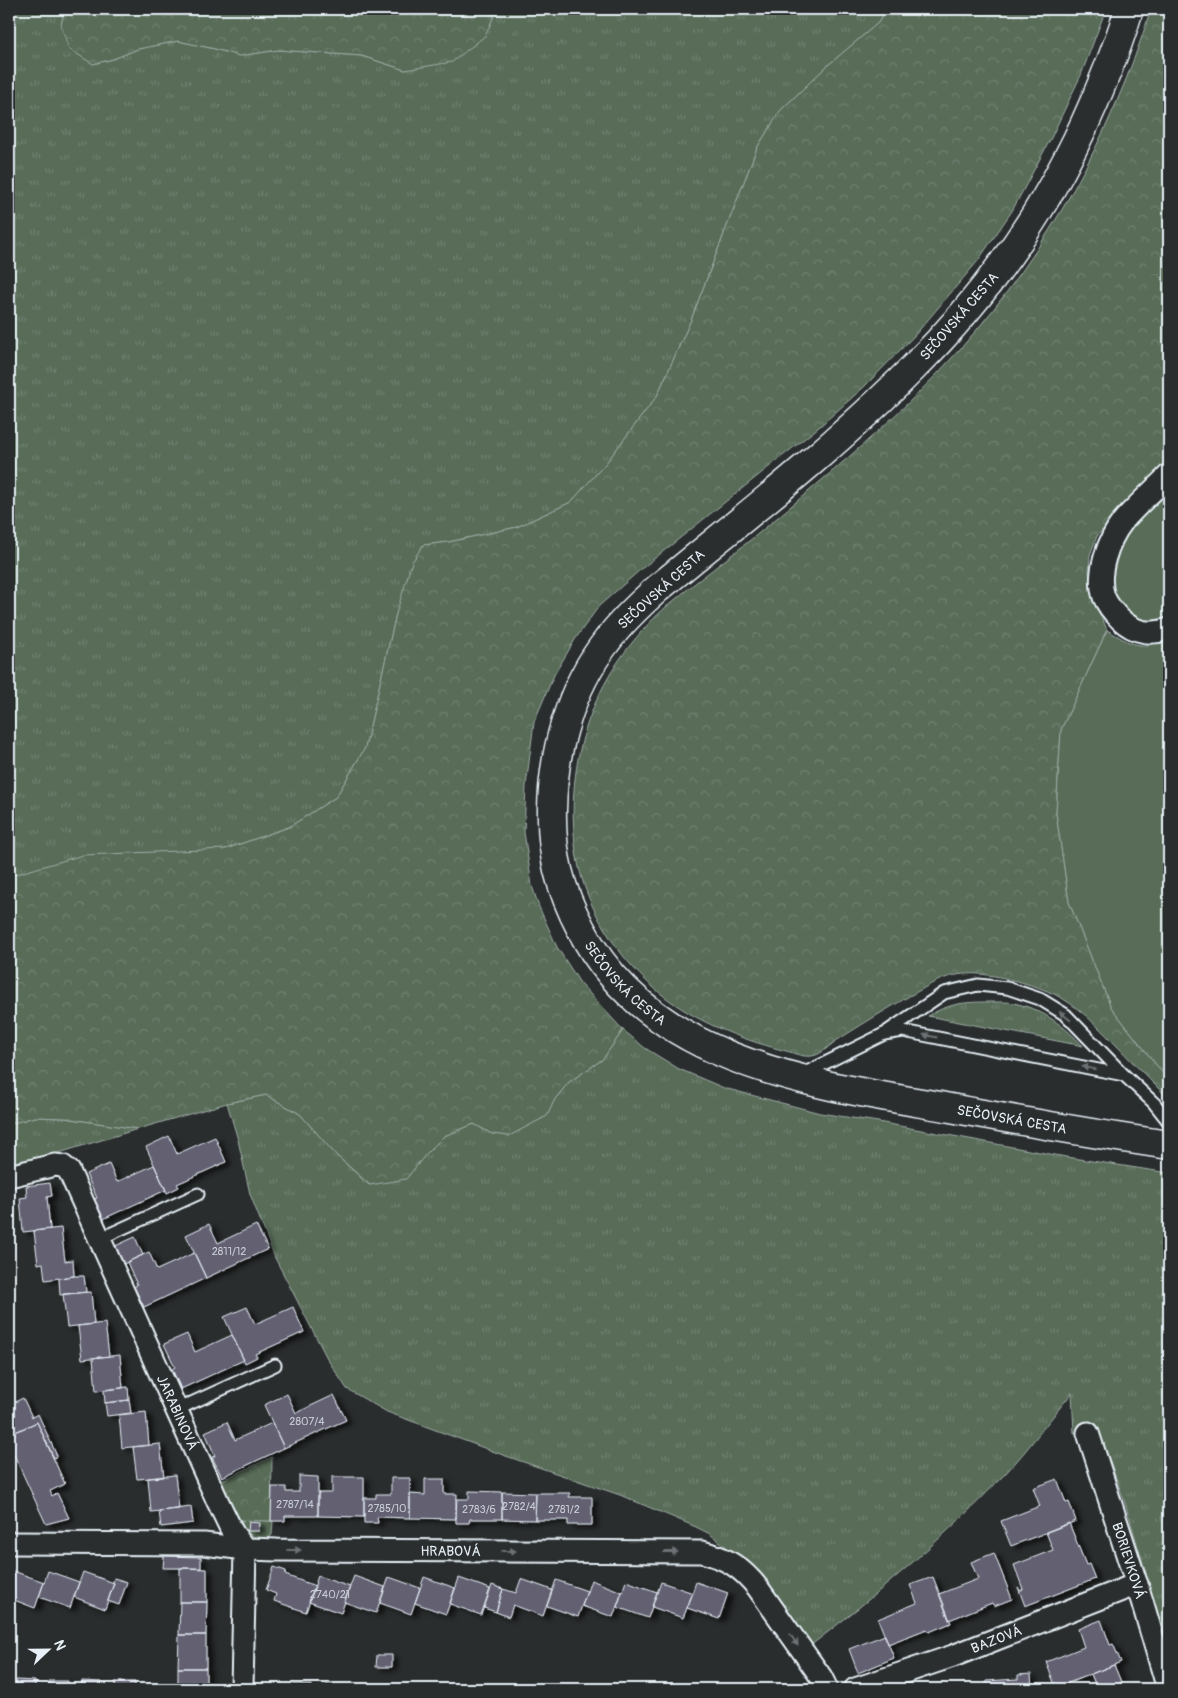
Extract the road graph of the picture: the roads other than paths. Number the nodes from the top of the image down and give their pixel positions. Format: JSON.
{"nodes":[{"id":1,"x":1129,"y":9,"type":"edge"},
{"id":2,"x":1169,"y":475,"type":"edge"},
{"id":3,"x":1169,"y":629,"type":"edge"},
{"id":4,"x":884,"y":1034,"type":"junction"},
{"id":5,"x":1124,"y":1075,"type":"junction"},
{"id":6,"x":796,"y":1077,"type":"junction"},
{"id":7,"x":1169,"y":1122,"type":"edge"},
{"id":8,"x":1169,"y":1145,"type":"edge"},
{"id":9,"x":9,"y":1176,"type":"edge"},
{"id":10,"x":198,"y":1194,"type":"dead end"},
{"id":11,"x":99,"y":1240,"type":"junction"},
{"id":12,"x":275,"y":1365,"type":"dead end"},
{"id":13,"x":176,"y":1410,"type":"junction"},
{"id":14,"x":1088,"y":1433,"type":"dead end"},
{"id":15,"x":9,"y":1543,"type":"edge"},
{"id":16,"x":245,"y":1550,"type":"junction"},
{"id":17,"x":1136,"y":1584,"type":"junction"},
{"id":18,"x":242,"y":1689,"type":"edge"},
{"id":19,"x":827,"y":1689,"type":"edge"},
{"id":20,"x":855,"y":1689,"type":"edge"},
{"id":21,"x":1168,"y":1689,"type":"edge"}],
"edges":[{"from":1,"to":6,"type":"main road","name":"SEČOVSKÁ CESTA"},
{"from":2,"to":3,"type":"street"},
{"from":5,"to":4,"type":"lane","one_way":true},
{"from":5,"to":4,"type":"lane","one_way":true},
{"from":4,"to":6,"type":"lane"},
{"from":5,"to":7,"type":"lane"},
{"from":6,"to":8,"type":"main road","name":"SEČOVSKÁ CESTA"},
{"from":9,"to":11,"type":"street","name":"JARABINOVÁ"},
{"from":10,"to":11,"type":"lane"},
{"from":11,"to":13,"type":"street","name":"JARABINOVÁ"},
{"from":12,"to":13,"type":"lane"},
{"from":13,"to":16,"type":"street","name":"JARABINOVÁ"},
{"from":14,"to":17,"type":"street","name":"BORIEVKOVÁ"},
{"from":15,"to":16,"type":"street","name":"HRABOVÁ"},
{"from":16,"to":18,"type":"street"},
{"from":16,"to":19,"type":"street","name":"HRABOVÁ","one_way":true},
{"from":17,"to":20,"type":"street","name":"BAZOVÁ"},
{"from":17,"to":21,"type":"street","name":"BORIEVKOVÁ"}]}
